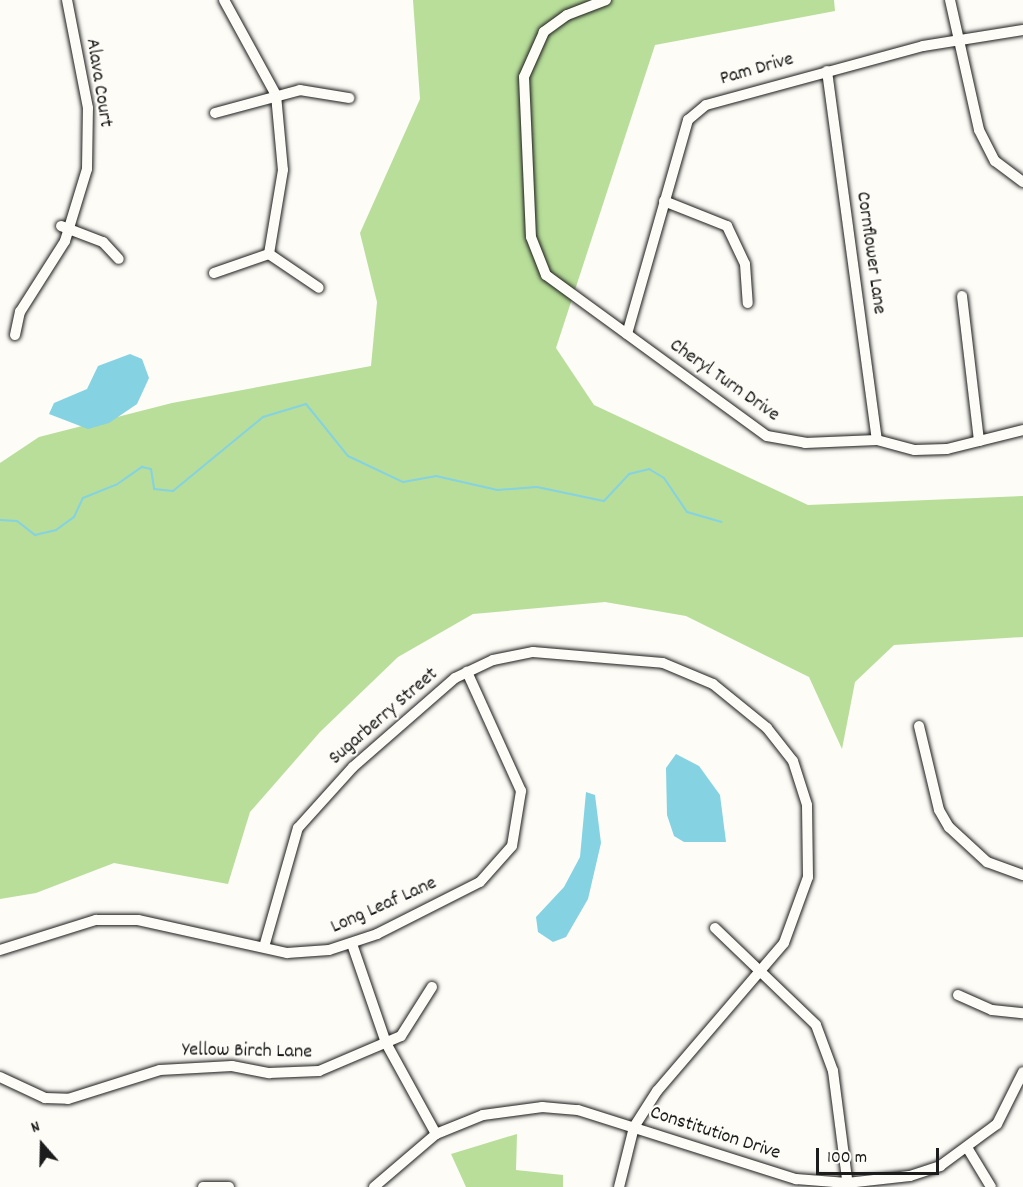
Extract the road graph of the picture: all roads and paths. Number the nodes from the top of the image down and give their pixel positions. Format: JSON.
{"nodes":[{"id":1,"x":67,"y":0,"type":"edge"},
{"id":2,"x":224,"y":0,"type":"edge"},
{"id":3,"x":606,"y":0,"type":"edge"},
{"id":4,"x":950,"y":0,"type":"edge"},
{"id":5,"x":1023,"y":30,"type":"edge"},
{"id":6,"x":957,"y":41,"type":"junction"},
{"id":7,"x":827,"y":71,"type":"junction"},
{"id":8,"x":276,"y":95,"type":"junction"},
{"id":9,"x":349,"y":98,"type":"dead end"},
{"id":10,"x":215,"y":113,"type":"dead end"},
{"id":11,"x":1023,"y":182,"type":"edge"},
{"id":12,"x":664,"y":201,"type":"junction"},
{"id":13,"x":66,"y":227,"type":"junction"},
{"id":14,"x":269,"y":254,"type":"junction"},
{"id":15,"x":119,"y":259,"type":"dead end"},
{"id":16,"x":213,"y":273,"type":"dead end"},
{"id":17,"x":319,"y":288,"type":"dead end"},
{"id":18,"x":962,"y":296,"type":"dead end"},
{"id":19,"x":748,"y":303,"type":"dead end"},
{"id":20,"x":627,"y":334,"type":"junction"},
{"id":21,"x":15,"y":335,"type":"dead end"},
{"id":22,"x":1023,"y":430,"type":"edge"},
{"id":23,"x":877,"y":440,"type":"junction"},
{"id":24,"x":979,"y":441,"type":"junction"},
{"id":25,"x":467,"y":672,"type":"junction"},
{"id":26,"x":919,"y":726,"type":"dead end"},
{"id":27,"x":1023,"y":875,"type":"edge"},
{"id":28,"x":715,"y":928,"type":"dead end"},
{"id":29,"x":352,"y":945,"type":"junction"},
{"id":30,"x":264,"y":947,"type":"junction"},
{"id":31,"x":0,"y":950,"type":"edge"},
{"id":32,"x":765,"y":970,"type":"junction"},
{"id":33,"x":432,"y":987,"type":"dead end"},
{"id":34,"x":958,"y":995,"type":"dead end"},
{"id":35,"x":1023,"y":1013,"type":"edge"},
{"id":36,"x":386,"y":1043,"type":"junction"},
{"id":37,"x":1023,"y":1072,"type":"edge"},
{"id":38,"x":0,"y":1077,"type":"edge"},
{"id":39,"x":634,"y":1127,"type":"junction"},
{"id":40,"x":436,"y":1134,"type":"junction"},
{"id":41,"x":968,"y":1149,"type":"junction"},
{"id":42,"x":848,"y":1185,"type":"edge"},
{"id":43,"x":203,"y":1187,"type":"edge"},
{"id":44,"x":230,"y":1187,"type":"edge"},
{"id":45,"x":374,"y":1187,"type":"edge"},
{"id":46,"x":619,"y":1187,"type":"edge"},
{"id":47,"x":991,"y":1187,"type":"edge"}],
"edges":[{"from":1,"to":13,"type":"street","name":"Alava Court"},
{"from":2,"to":8,"type":"street"},
{"from":3,"to":20,"type":"street","name":"Cheryl Turn Drive"},
{"from":4,"to":6,"type":"street"},
{"from":5,"to":6,"type":"street","name":"Pam Drive"},
{"from":6,"to":7,"type":"street","name":"Pam Drive"},
{"from":6,"to":11,"type":"street"},
{"from":7,"to":12,"type":"street","name":"Pam Drive"},
{"from":7,"to":23,"type":"street","name":"Cornflower Lane"},
{"from":8,"to":9,"type":"street"},
{"from":8,"to":10,"type":"street"},
{"from":8,"to":14,"type":"street"},
{"from":12,"to":19,"type":"street"},
{"from":12,"to":20,"type":"street","name":"Pam Drive"},
{"from":13,"to":15,"type":"street"},
{"from":13,"to":21,"type":"street","name":"Alava Court"},
{"from":14,"to":16,"type":"street"},
{"from":14,"to":17,"type":"street"},
{"from":18,"to":24,"type":"street"},
{"from":20,"to":23,"type":"street","name":"Cheryl Turn Drive"},
{"from":22,"to":24,"type":"street","name":"Cheryl Turn Drive"},
{"from":23,"to":24,"type":"street","name":"Cheryl Turn Drive"},
{"from":25,"to":29,"type":"street","name":"Long Leaf Lane"},
{"from":25,"to":30,"type":"street","name":"Sugarberry Street"},
{"from":25,"to":32,"type":"street","name":"Sugarberry Street"},
{"from":26,"to":27,"type":"street"},
{"from":28,"to":32,"type":"street"},
{"from":29,"to":30,"type":"street","name":"Long Leaf Lane"},
{"from":29,"to":36,"type":"street"},
{"from":30,"to":31,"type":"street","name":"Long Leaf Lane"},
{"from":32,"to":39,"type":"street","name":"Sugarberry Street"},
{"from":32,"to":42,"type":"street"},
{"from":33,"to":36,"type":"street","name":"Yellow Birch Lane"},
{"from":34,"to":35,"type":"street"},
{"from":36,"to":38,"type":"street","name":"Yellow Birch Lane"},
{"from":36,"to":40,"type":"street"},
{"from":37,"to":41,"type":"street","name":"Constitution Drive"},
{"from":39,"to":40,"type":"street","name":"Constitution Drive"},
{"from":39,"to":42,"type":"street","name":"Constitution Drive"},
{"from":39,"to":46,"type":"street","name":"Sugarberry Street"},
{"from":40,"to":45,"type":"street","name":"Constitution Drive"},
{"from":41,"to":42,"type":"street","name":"Constitution Drive"},
{"from":41,"to":47,"type":"street"},
{"from":43,"to":44,"type":"street"}]}
